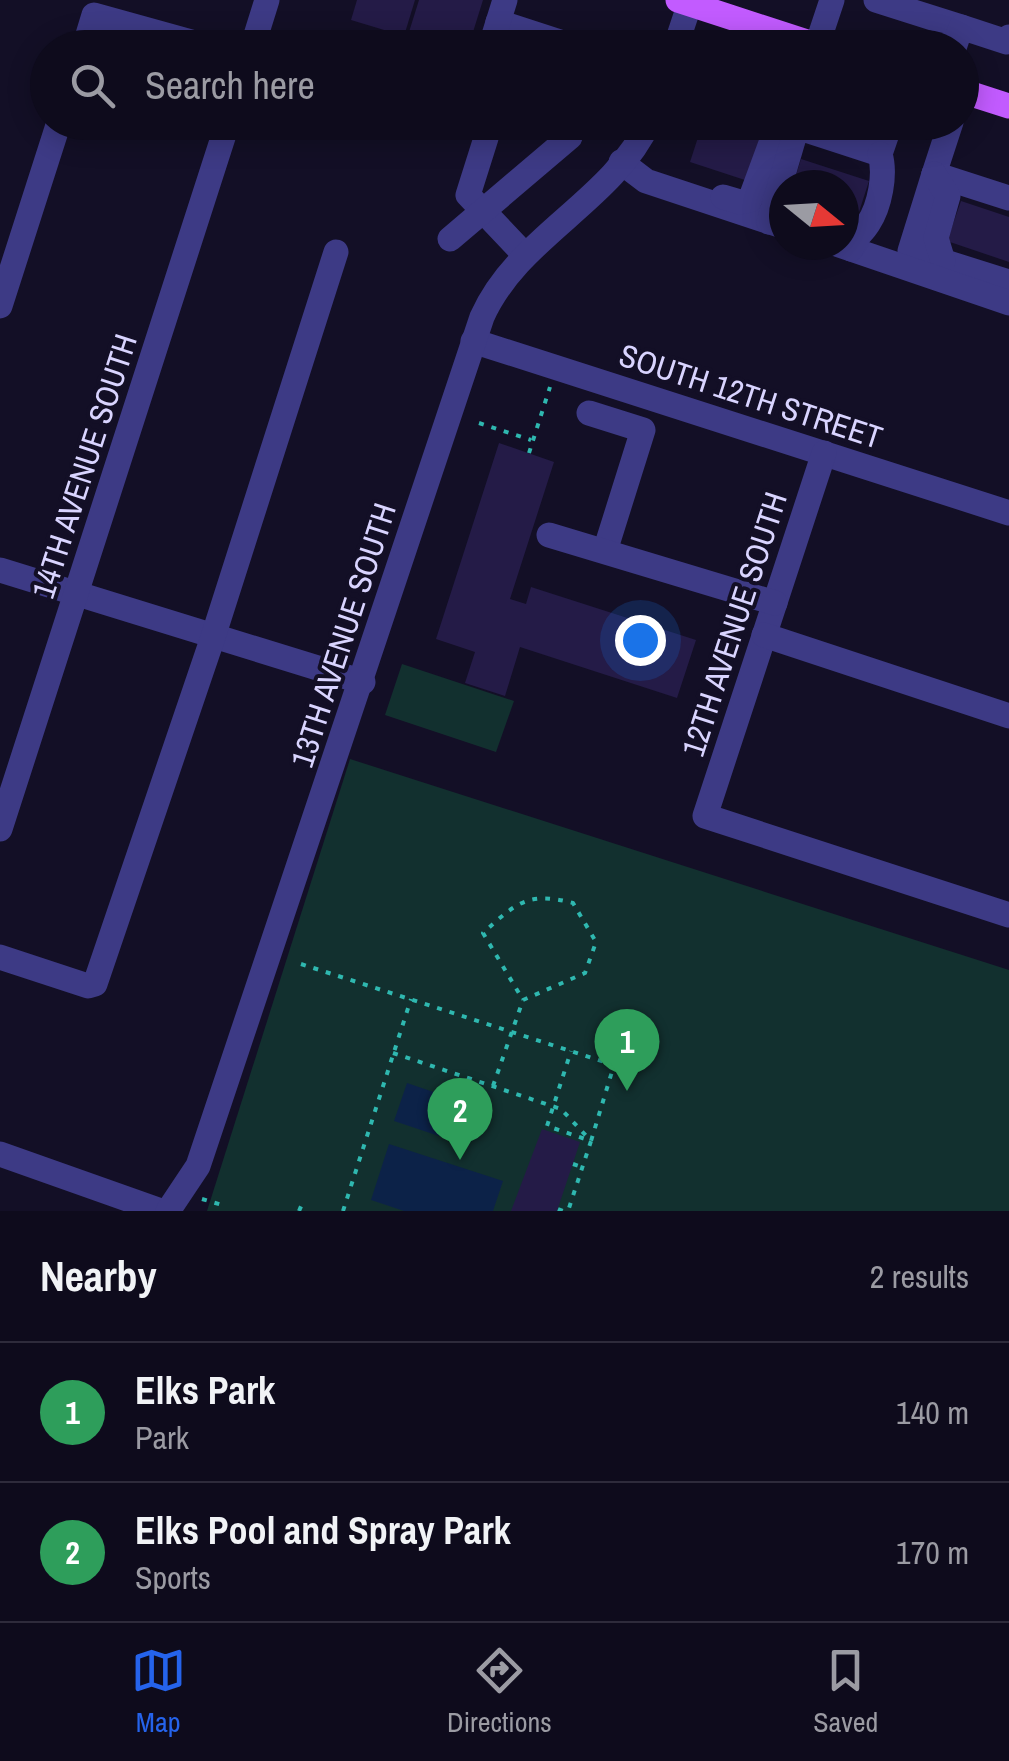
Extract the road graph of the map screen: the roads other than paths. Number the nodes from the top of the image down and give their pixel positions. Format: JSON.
{"nodes":[{"id":1,"x":267,"y":0,"type":"edge"},
{"id":2,"x":832,"y":0,"type":"edge"},
{"id":3,"x":876,"y":0,"type":"edge"},
{"id":4,"x":686,"y":1,"type":"edge"},
{"id":5,"x":502,"y":11,"type":"edge"},
{"id":6,"x":90,"y":30,"type":"edge"},
{"id":7,"x":146,"y":30,"type":"edge"},
{"id":8,"x":258,"y":30,"type":"edge"},
{"id":9,"x":541,"y":30,"type":"edge"},
{"id":10,"x":680,"y":30,"type":"edge"},
{"id":11,"x":768,"y":30,"type":"edge"},
{"id":12,"x":817,"y":30,"type":"edge"},
{"id":13,"x":942,"y":30,"type":"edge"},
{"id":14,"x":979,"y":38,"type":"edge"},
{"id":15,"x":1008,"y":40,"type":"edge"},
{"id":16,"x":979,"y":96,"type":"edge"},
{"id":17,"x":1009,"y":106,"type":"edge"},
{"id":18,"x":53,"y":140,"type":"edge"},
{"id":19,"x":222,"y":140,"type":"edge"},
{"id":20,"x":485,"y":140,"type":"edge"},
{"id":21,"x":551,"y":140,"type":"edge"},
{"id":22,"x":565,"y":140,"type":"edge"},
{"id":23,"x":636,"y":140,"type":"edge"},
{"id":24,"x":772,"y":140,"type":"edge"},
{"id":25,"x":793,"y":140,"type":"edge"},
{"id":26,"x":836,"y":140,"type":"edge"},
{"id":27,"x":885,"y":140,"type":"edge"},
{"id":28,"x":945,"y":140,"type":"edge"},
{"id":29,"x":880,"y":154,"type":"junction"},
{"id":30,"x":479,"y":159,"type":"junction"},
{"id":31,"x":621,"y":162,"type":"junction"},
{"id":32,"x":787,"y":170,"type":"edge"},
{"id":33,"x":934,"y":174,"type":"junction"},
{"id":34,"x":696,"y":198,"type":"junction"},
{"id":35,"x":1009,"y":198,"type":"edge"},
{"id":36,"x":482,"y":211,"type":"junction"},
{"id":37,"x":769,"y":212,"type":"edge"},
{"id":38,"x":859,"y":230,"type":"edge"},
{"id":39,"x":450,"y":239,"type":"dead end"},
{"id":40,"x":859,"y":242,"type":"edge"},
{"id":41,"x":336,"y":252,"type":"dead end"},
{"id":42,"x":524,"y":254,"type":"junction"},
{"id":43,"x":1009,"y":282,"type":"edge"},
{"id":44,"x":1009,"y":303,"type":"edge"},
{"id":45,"x":0,"y":306,"type":"edge"},
{"id":46,"x":473,"y":341,"type":"junction"},
{"id":47,"x":589,"y":413,"type":"dead end"},
{"id":48,"x":824,"y":453,"type":"junction"},
{"id":49,"x":1009,"y":512,"type":"edge"},
{"id":50,"x":550,"y":535,"type":"dead end"},
{"id":51,"x":605,"y":551,"type":"junction"},
{"id":52,"x":0,"y":570,"type":"edge"},
{"id":53,"x":76,"y":595,"type":"junction"},
{"id":54,"x":775,"y":603,"type":"junction"},
{"id":55,"x":764,"y":635,"type":"junction"},
{"id":56,"x":213,"y":638,"type":"junction"},
{"id":57,"x":363,"y":682,"type":"junction"},
{"id":58,"x":1009,"y":716,"type":"edge"},
{"id":59,"x":0,"y":829,"type":"edge"},
{"id":60,"x":1009,"y":915,"type":"edge"},
{"id":61,"x":0,"y":956,"type":"edge"},
{"id":62,"x":0,"y":1154,"type":"edge"},
{"id":63,"x":165,"y":1211,"type":"edge"}],
"edges":[{"from":1,"to":8,"type":"street"},
{"from":2,"to":12,"type":"street"},
{"from":3,"to":13,"type":"street"},
{"from":4,"to":10,"type":"street"},
{"from":4,"to":11,"type":"main road"},
{"from":5,"to":9,"type":"street"},
{"from":6,"to":7,"type":"street"},
{"from":14,"to":15,"type":"street"},
{"from":16,"to":17,"type":"main road"},
{"from":18,"to":45,"type":"street"},
{"from":19,"to":53,"type":"street","name":"14TH AVENUE SOUTH"},
{"from":20,"to":30,"type":"street"},
{"from":21,"to":30,"type":"street"},
{"from":22,"to":36,"type":"street"},
{"from":23,"to":31,"type":"street","name":"13TH AVENUE SOUTH"},
{"from":24,"to":34,"type":"street"},
{"from":25,"to":32,"type":"street"},
{"from":26,"to":29,"type":"street"},
{"from":27,"to":29,"type":"street"},
{"from":28,"to":33,"type":"street"},
{"from":29,"to":38,"type":"street"},
{"from":30,"to":36,"type":"street"},
{"from":31,"to":34,"type":"street"},
{"from":31,"to":42,"type":"street","name":"13TH AVENUE SOUTH"},
{"from":33,"to":35,"type":"street"},
{"from":33,"to":43,"type":"street"},
{"from":34,"to":37,"type":"street"},
{"from":36,"to":39,"type":"street"},
{"from":36,"to":42,"type":"street"},
{"from":40,"to":44,"type":"street"},
{"from":41,"to":56,"type":"street"},
{"from":42,"to":46,"type":"street","name":"13TH AVENUE SOUTH"},
{"from":46,"to":48,"type":"street","name":"SOUTH 12TH STREET"},
{"from":46,"to":57,"type":"street","name":"13TH AVENUE SOUTH"},
{"from":47,"to":51,"type":"street"},
{"from":48,"to":49,"type":"street","name":"SOUTH 12TH STREET"},
{"from":48,"to":54,"type":"street","name":"12TH AVENUE SOUTH"},
{"from":50,"to":51,"type":"street"},
{"from":51,"to":54,"type":"street"},
{"from":52,"to":53,"type":"street"},
{"from":53,"to":56,"type":"street"},
{"from":53,"to":59,"type":"street","name":"14TH AVENUE SOUTH"},
{"from":54,"to":55,"type":"street","name":"12TH AVENUE SOUTH"},
{"from":55,"to":58,"type":"street"},
{"from":55,"to":60,"type":"street","name":"12TH AVENUE SOUTH"},
{"from":56,"to":57,"type":"street"},
{"from":56,"to":61,"type":"street"},
{"from":57,"to":63,"type":"street","name":"13TH AVENUE SOUTH"},
{"from":62,"to":63,"type":"street"}]}
